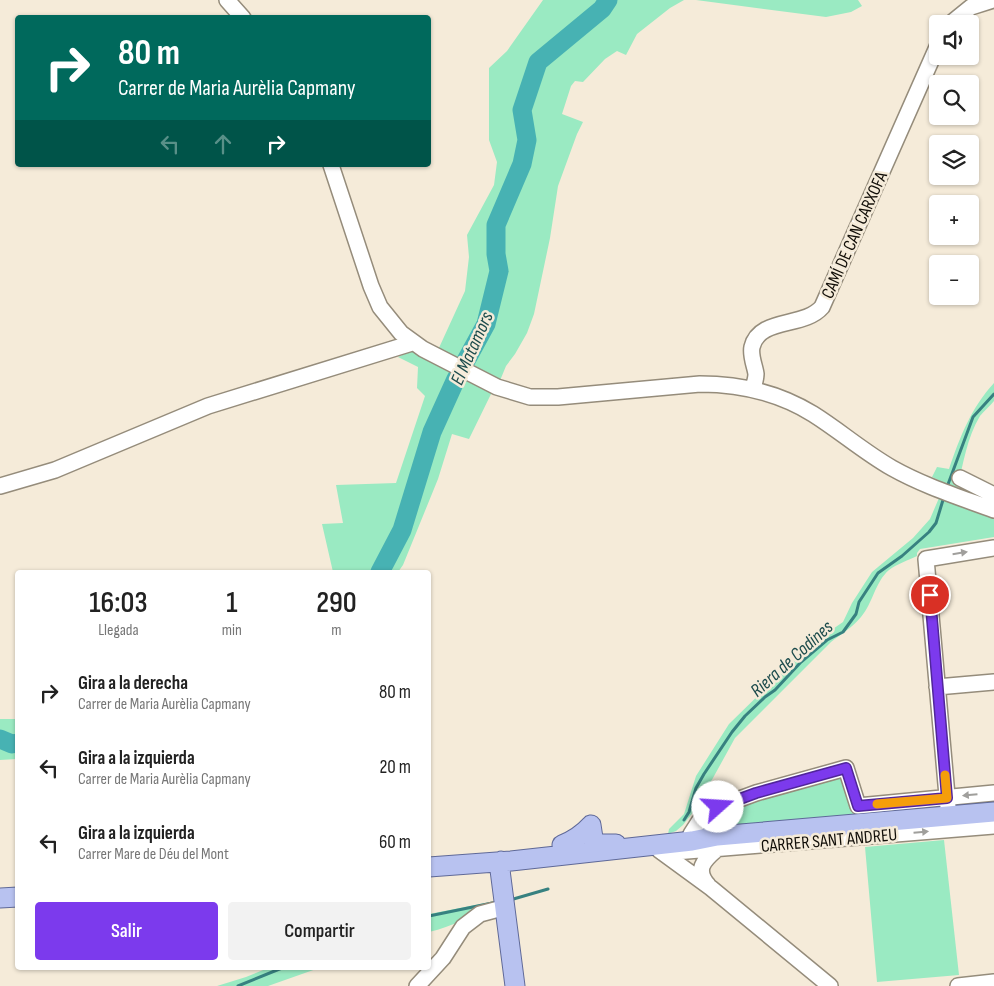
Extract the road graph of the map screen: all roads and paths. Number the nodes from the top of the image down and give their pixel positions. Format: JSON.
{"nodes":[{"id":1,"x":228,"y":0,"type":"edge"},
{"id":2,"x":994,"y":0,"type":"edge"},
{"id":3,"x":240,"y":15,"type":"edge"},
{"id":4,"x":961,"y":15,"type":"edge"},
{"id":5,"x":929,"y":65,"type":"edge"},
{"id":6,"x":332,"y":167,"type":"edge"},
{"id":7,"x":390,"y":320,"type":"junction"},
{"id":8,"x":417,"y":346,"type":"junction"},
{"id":9,"x":377,"y":354,"type":"junction"},
{"id":10,"x":753,"y":389,"type":"junction"},
{"id":11,"x":960,"y":478,"type":"dead end"},
{"id":12,"x":0,"y":486,"type":"edge"},
{"id":13,"x":994,"y":495,"type":"edge"},
{"id":14,"x":994,"y":510,"type":"edge"},
{"id":15,"x":994,"y":548,"type":"edge"},
{"id":16,"x":994,"y":682,"type":"edge"},
{"id":17,"x":938,"y":687,"type":"junction"},
{"id":18,"x":994,"y":793,"type":"edge"},
{"id":19,"x":948,"y":807,"type":"junction"},
{"id":20,"x":994,"y":812,"type":"edge"},
{"id":21,"x":994,"y":826,"type":"edge"},
{"id":22,"x":691,"y":834,"type":"junction"},
{"id":23,"x":592,"y":837,"type":"junction"},
{"id":24,"x":716,"y":843,"type":"junction"},
{"id":25,"x":551,"y":849,"type":"junction"},
{"id":26,"x":656,"y":849,"type":"junction"},
{"id":27,"x":431,"y":858,"type":"edge"},
{"id":28,"x":431,"y":858,"type":"edge"},
{"id":29,"x":500,"y":864,"type":"junction"},
{"id":30,"x":431,"y":867,"type":"edge"},
{"id":31,"x":711,"y":888,"type":"junction"},
{"id":32,"x":15,"y":897,"type":"edge"},
{"id":33,"x":0,"y":898,"type":"edge"},
{"id":34,"x":504,"y":899,"type":"junction"},
{"id":35,"x":994,"y":982,"type":"edge"},
{"id":36,"x":417,"y":986,"type":"edge"},
{"id":37,"x":515,"y":986,"type":"edge"},
{"id":38,"x":830,"y":986,"type":"edge"},
{"id":39,"x":958,"y":986,"type":"edge"}],
"edges":[{"from":1,"to":3,"type":"street"},
{"from":2,"to":4,"type":"street"},
{"from":5,"to":10,"type":"street","name":"CAMÍ DE CAN CARXOFA"},
{"from":6,"to":7,"type":"street"},
{"from":7,"to":8,"type":"street"},
{"from":7,"to":9,"type":"street"},
{"from":8,"to":9,"type":"street"},
{"from":8,"to":10,"type":"street"},
{"from":9,"to":12,"type":"street"},
{"from":10,"to":14,"type":"street"},
{"from":11,"to":13,"type":"street"},
{"from":17,"to":15,"type":"street","one_way":true},
{"from":16,"to":17,"type":"street"},
{"from":17,"to":19,"type":"street"},
{"from":18,"to":19,"type":"street","one_way":true},
{"from":19,"to":20,"type":"main road"},
{"from":19,"to":22,"type":"street"},
{"from":19,"to":24,"type":"main road"},
{"from":24,"to":21,"type":"street","name":"CARRER SANT ANDREU","one_way":true},
{"from":22,"to":23,"type":"main road"},
{"from":22,"to":24,"type":"main road"},
{"from":23,"to":25,"type":"main road"},
{"from":23,"to":26,"type":"main road"},
{"from":24,"to":26,"type":"main road"},
{"from":24,"to":31,"type":"street"},
{"from":25,"to":26,"type":"main road"},
{"from":25,"to":27,"type":"main road"},
{"from":25,"to":29,"type":"main road"},
{"from":26,"to":31,"type":"street"},
{"from":28,"to":29,"type":"main road"},
{"from":29,"to":30,"type":"main road"},
{"from":29,"to":34,"type":"main road"},
{"from":31,"to":38,"type":"street"},
{"from":32,"to":33,"type":"main road"},
{"from":34,"to":36,"type":"street"},
{"from":34,"to":37,"type":"main road"},
{"from":35,"to":39,"type":"street"}]}
